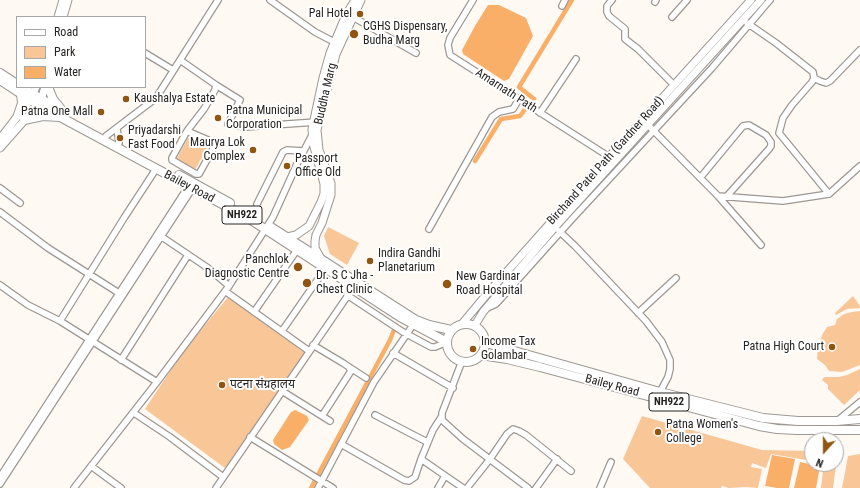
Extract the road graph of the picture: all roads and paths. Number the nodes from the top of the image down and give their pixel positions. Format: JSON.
{"nodes":[{"id":1,"x":63,"y":0,"type":"edge"},
{"id":2,"x":68,"y":0,"type":"edge"},
{"id":3,"x":218,"y":0,"type":"edge"},
{"id":4,"x":270,"y":0,"type":"edge"},
{"id":5,"x":355,"y":0,"type":"edge"},
{"id":6,"x":361,"y":0,"type":"edge"},
{"id":7,"x":473,"y":0,"type":"edge"},
{"id":8,"x":612,"y":0,"type":"edge"},
{"id":9,"x":687,"y":0,"type":"edge"},
{"id":10,"x":751,"y":0,"type":"edge"},
{"id":11,"x":761,"y":0,"type":"edge"},
{"id":12,"x":770,"y":0,"type":"edge"},
{"id":13,"x":63,"y":16,"type":"edge"},
{"id":14,"x":63,"y":16,"type":"edge"},
{"id":15,"x":353,"y":17,"type":"junction"},
{"id":16,"x":672,"y":17,"type":"dead end"},
{"id":17,"x":746,"y":22,"type":"junction"},
{"id":18,"x":337,"y":44,"type":"junction"},
{"id":19,"x":860,"y":50,"type":"edge"},
{"id":20,"x":146,"y":53,"type":"edge"},
{"id":21,"x":416,"y":53,"type":"dead end"},
{"id":22,"x":576,"y":59,"type":"dead end"},
{"id":23,"x":180,"y":60,"type":"junction"},
{"id":24,"x":173,"y":70,"type":"junction"},
{"id":25,"x":0,"y":73,"type":"edge"},
{"id":26,"x":814,"y":78,"type":"junction"},
{"id":27,"x":0,"y":80,"type":"edge"},
{"id":28,"x":16,"y":84,"type":"edge"},
{"id":29,"x":216,"y":85,"type":"junction"},
{"id":30,"x":674,"y":85,"type":"junction"},
{"id":31,"x":16,"y":86,"type":"edge"},
{"id":32,"x":22,"y":88,"type":"edge"},
{"id":33,"x":47,"y":88,"type":"edge"},
{"id":34,"x":48,"y":88,"type":"edge"},
{"id":35,"x":33,"y":94,"type":"edge"},
{"id":36,"x":520,"y":99,"type":"junction"},
{"id":37,"x":40,"y":102,"type":"junction"},
{"id":38,"x":540,"y":112,"type":"junction"},
{"id":39,"x":64,"y":116,"type":"junction"},
{"id":40,"x":21,"y":118,"type":"junction"},
{"id":41,"x":316,"y":122,"type":"junction"},
{"id":42,"x":648,"y":125,"type":"junction"},
{"id":43,"x":117,"y":128,"type":"junction"},
{"id":44,"x":187,"y":131,"type":"junction"},
{"id":45,"x":654,"y":131,"type":"junction"},
{"id":46,"x":312,"y":135,"type":"junction"},
{"id":47,"x":106,"y":136,"type":"junction"},
{"id":48,"x":0,"y":138,"type":"edge"},
{"id":49,"x":119,"y":143,"type":"junction"},
{"id":50,"x":0,"y":148,"type":"edge"},
{"id":51,"x":304,"y":151,"type":"junction"},
{"id":52,"x":612,"y":158,"type":"junction"},
{"id":53,"x":860,"y":166,"type":"edge"},
{"id":54,"x":156,"y":169,"type":"junction"},
{"id":55,"x":196,"y":174,"type":"junction"},
{"id":56,"x":700,"y":178,"type":"junction"},
{"id":57,"x":191,"y":186,"type":"junction"},
{"id":58,"x":0,"y":188,"type":"edge"},
{"id":59,"x":829,"y":194,"type":"junction"},
{"id":60,"x":718,"y":196,"type":"junction"},
{"id":61,"x":727,"y":196,"type":"junction"},
{"id":62,"x":20,"y":202,"type":"dead end"},
{"id":63,"x":257,"y":204,"type":"dead end"},
{"id":64,"x":0,"y":212,"type":"edge"},
{"id":65,"x":267,"y":227,"type":"junction"},
{"id":66,"x":555,"y":228,"type":"junction"},
{"id":67,"x":429,"y":229,"type":"dead end"},
{"id":68,"x":159,"y":235,"type":"junction"},
{"id":69,"x":287,"y":237,"type":"junction"},
{"id":70,"x":761,"y":245,"type":"dead end"},
{"id":71,"x":297,"y":250,"type":"junction"},
{"id":72,"x":188,"y":256,"type":"junction"},
{"id":73,"x":321,"y":259,"type":"junction"},
{"id":74,"x":325,"y":269,"type":"junction"},
{"id":75,"x":89,"y":274,"type":"junction"},
{"id":76,"x":676,"y":278,"type":"dead end"},
{"id":77,"x":0,"y":284,"type":"edge"},
{"id":78,"x":355,"y":285,"type":"junction"},
{"id":79,"x":228,"y":286,"type":"junction"},
{"id":80,"x":225,"y":291,"type":"junction"},
{"id":81,"x":122,"y":293,"type":"junction"},
{"id":82,"x":347,"y":295,"type":"junction"},
{"id":83,"x":254,"y":312,"type":"junction"},
{"id":84,"x":638,"y":313,"type":"junction"},
{"id":85,"x":60,"y":321,"type":"junction"},
{"id":86,"x":462,"y":324,"type":"junction"},
{"id":87,"x":475,"y":325,"type":"junction"},
{"id":88,"x":413,"y":326,"type":"junction"},
{"id":89,"x":451,"y":330,"type":"junction"},
{"id":90,"x":282,"y":332,"type":"junction"},
{"id":91,"x":405,"y":333,"type":"junction"},
{"id":92,"x":91,"y":340,"type":"junction"},
{"id":93,"x":447,"y":342,"type":"junction"},
{"id":94,"x":486,"y":343,"type":"junction"},
{"id":95,"x":313,"y":345,"type":"junction"},
{"id":96,"x":309,"y":351,"type":"junction"},
{"id":97,"x":393,"y":353,"type":"junction"},
{"id":98,"x":482,"y":355,"type":"junction"},
{"id":99,"x":121,"y":360,"type":"junction"},
{"id":100,"x":462,"y":361,"type":"junction"},
{"id":101,"x":349,"y":367,"type":"junction"},
{"id":102,"x":366,"y":378,"type":"dead end"},
{"id":103,"x":157,"y":382,"type":"junction"},
{"id":104,"x":453,"y":388,"type":"junction"},
{"id":105,"x":282,"y":391,"type":"junction"},
{"id":106,"x":660,"y":392,"type":"junction"},
{"id":107,"x":860,"y":402,"type":"edge"},
{"id":108,"x":134,"y":413,"type":"junction"},
{"id":109,"x":376,"y":415,"type":"dead end"},
{"id":110,"x":322,"y":416,"type":"junction"},
{"id":111,"x":442,"y":416,"type":"junction"},
{"id":112,"x":860,"y":420,"type":"edge"},
{"id":113,"x":837,"y":421,"type":"junction"},
{"id":114,"x":330,"y":422,"type":"dead end"},
{"id":115,"x":860,"y":430,"type":"edge"},
{"id":116,"x":250,"y":437,"type":"junction"},
{"id":117,"x":427,"y":442,"type":"junction"},
{"id":118,"x":341,"y":444,"type":"junction"},
{"id":119,"x":421,"y":459,"type":"junction"},
{"id":120,"x":490,"y":459,"type":"junction"},
{"id":121,"x":556,"y":459,"type":"junction"},
{"id":122,"x":611,"y":462,"type":"dead end"},
{"id":123,"x":91,"y":466,"type":"junction"},
{"id":124,"x":571,"y":471,"type":"dead end"},
{"id":125,"x":445,"y":476,"type":"junction"},
{"id":126,"x":0,"y":477,"type":"edge"},
{"id":127,"x":223,"y":477,"type":"junction"},
{"id":128,"x":321,"y":479,"type":"junction"},
{"id":129,"x":409,"y":481,"type":"junction"},
{"id":130,"x":0,"y":484,"type":"edge"},
{"id":131,"x":74,"y":488,"type":"edge"},
{"id":132,"x":121,"y":488,"type":"edge"},
{"id":133,"x":216,"y":488,"type":"edge"},
{"id":134,"x":318,"y":488,"type":"edge"},
{"id":135,"x":333,"y":488,"type":"edge"},
{"id":136,"x":410,"y":488,"type":"edge"},
{"id":137,"x":438,"y":488,"type":"edge"},
{"id":138,"x":464,"y":488,"type":"edge"},
{"id":139,"x":467,"y":488,"type":"edge"},
{"id":140,"x":528,"y":488,"type":"edge"},
{"id":141,"x":536,"y":488,"type":"edge"},
{"id":142,"x":600,"y":488,"type":"edge"}],
"edges":[{"from":1,"to":13,"type":"main road"},
{"from":2,"to":14,"type":"main road"},
{"from":3,"to":23,"type":"street"},
{"from":4,"to":18,"type":"street"},
{"from":5,"to":18,"type":"main road","name":"Buddha Marg"},
{"from":6,"to":15,"type":"main road","name":"Buddha Marg"},
{"from":7,"to":36,"type":"street","name":"Amarnath Path"},
{"from":8,"to":30,"type":"street"},
{"from":9,"to":16,"type":"street"},
{"from":10,"to":30,"type":"main road","name":"Birchand Patel Path (Gardner Road)"},
{"from":11,"to":17,"type":"main road","name":"Birchand Patel Path (Gardner Road)"},
{"from":12,"to":17,"type":"street"},
{"from":15,"to":18,"type":"main road","name":"Buddha Marg"},
{"from":15,"to":21,"type":"street"},
{"from":17,"to":26,"type":"street"},
{"from":17,"to":42,"type":"main road","name":"Birchand Patel Path (Gardner Road)"},
{"from":17,"to":45,"type":"street"},
{"from":18,"to":41,"type":"main road","name":"Buddha Marg"},
{"from":19,"to":26,"type":"street"},
{"from":20,"to":24,"type":"street"},
{"from":22,"to":38,"type":"street"},
{"from":23,"to":24,"type":"street"},
{"from":23,"to":29,"type":"street"},
{"from":24,"to":43,"type":"street"},
{"from":25,"to":28,"type":"highway","number":"NH922"},
{"from":26,"to":59,"type":"street"},
{"from":27,"to":31,"type":"highway","number":"NH922"},
{"from":29,"to":41,"type":"street"},
{"from":29,"to":44,"type":"street"},
{"from":30,"to":52,"type":"main road","name":"Birchand Patel Path (Gardner Road)"},
{"from":32,"to":35,"type":"highway","number":"NH922"},
{"from":32,"to":40,"type":"highway"},
{"from":33,"to":37,"type":"main road"},
{"from":34,"to":39,"type":"highway"},
{"from":35,"to":37,"type":"highway","name":"Bailey Road","number":"NH922"},
{"from":35,"to":40,"type":"main road"},
{"from":36,"to":38,"type":"street","name":"Amarnath Path"},
{"from":36,"to":67,"type":"street"},
{"from":37,"to":39,"type":"highway","name":"Bailey Road","number":"NH922"},
{"from":37,"to":40,"type":"main road"},
{"from":38,"to":52,"type":"street","name":"Amarnath Path"},
{"from":39,"to":40,"type":"highway"},
{"from":39,"to":47,"type":"highway","name":"Bailey Road","number":"NH922"},
{"from":39,"to":54,"type":"highway","name":"Bailey Road","number":"NH922"},
{"from":40,"to":48,"type":"main road"},
{"from":40,"to":50,"type":"main road"},
{"from":41,"to":46,"type":"main road","name":"Buddha Marg"},
{"from":41,"to":73,"type":"main road","name":"Buddha Marg"},
{"from":42,"to":45,"type":"street"},
{"from":42,"to":52,"type":"main road","name":"Birchand Patel Path (Gardner Road)"},
{"from":43,"to":47,"type":"street"},
{"from":43,"to":49,"type":"street"},
{"from":44,"to":55,"type":"street"},
{"from":44,"to":55,"type":"street"},
{"from":45,"to":56,"type":"street"},
{"from":45,"to":66,"type":"street"},
{"from":46,"to":51,"type":"street"},
{"from":46,"to":69,"type":"main road","name":"Buddha Marg"},
{"from":47,"to":49,"type":"highway","name":"Bailey Road","number":"NH922"},
{"from":49,"to":57,"type":"highway","name":"Bailey Road","number":"NH922"},
{"from":51,"to":63,"type":"street"},
{"from":51,"to":65,"type":"street"},
{"from":52,"to":66,"type":"main road","name":"Birchand Patel Path (Gardner Road)"},
{"from":53,"to":59,"type":"street"},
{"from":54,"to":57,"type":"highway","name":"Bailey Road","number":"NH922"},
{"from":54,"to":75,"type":"street"},
{"from":55,"to":57,"type":"street"},
{"from":56,"to":60,"type":"street"},
{"from":56,"to":61,"type":"street"},
{"from":57,"to":65,"type":"highway","name":"Bailey Road","number":"NH922"},
{"from":57,"to":68,"type":"street"},
{"from":58,"to":62,"type":"street"},
{"from":59,"to":61,"type":"street"},
{"from":60,"to":61,"type":"street"},
{"from":60,"to":70,"type":"street"},
{"from":64,"to":75,"type":"street"},
{"from":65,"to":69,"type":"highway","name":"Bailey Road","number":"NH922"},
{"from":65,"to":71,"type":"highway","name":"Bailey Road","number":"NH922"},
{"from":65,"to":79,"type":"street"},
{"from":66,"to":84,"type":"street"},
{"from":66,"to":86,"type":"main road","name":"Birchand Patel Path (Gardner Road)"},
{"from":66,"to":87,"type":"main road","name":"Birchand Patel Path (Gardner Road)"},
{"from":68,"to":72,"type":"street"},
{"from":68,"to":81,"type":"street"},
{"from":69,"to":73,"type":"highway","name":"Bailey Road","number":"NH922"},
{"from":71,"to":74,"type":"highway","name":"Bailey Road","number":"NH922"},
{"from":71,"to":83,"type":"street"},
{"from":72,"to":79,"type":"street"},
{"from":72,"to":99,"type":"street"},
{"from":73,"to":78,"type":"highway","name":"Bailey Road","number":"NH922"},
{"from":74,"to":78,"type":"highway","name":"Bailey Road","number":"NH922"},
{"from":74,"to":90,"type":"street"},
{"from":75,"to":81,"type":"street"},
{"from":75,"to":85,"type":"street"},
{"from":76,"to":84,"type":"street"},
{"from":77,"to":85,"type":"street"},
{"from":78,"to":82,"type":"street"},
{"from":78,"to":88,"type":"highway","name":"Bailey Road","number":"NH922"},
{"from":78,"to":89,"type":"highway","name":"Bailey Road","number":"NH922"},
{"from":79,"to":80,"type":"street"},
{"from":80,"to":83,"type":"street"},
{"from":80,"to":103,"type":"street"},
{"from":81,"to":92,"type":"street"},
{"from":82,"to":91,"type":"street"},
{"from":82,"to":95,"type":"street"},
{"from":83,"to":90,"type":"street"},
{"from":84,"to":106,"type":"street"},
{"from":85,"to":92,"type":"street"},
{"from":86,"to":87,"type":"highway"},
{"from":86,"to":89,"type":"highway"},
{"from":87,"to":94,"type":"highway"},
{"from":88,"to":91,"type":"street"},
{"from":88,"to":93,"type":"highway","name":"Bailey Road","number":"NH922"},
{"from":89,"to":93,"type":"highway"},
{"from":90,"to":96,"type":"street"},
{"from":91,"to":93,"type":"street"},
{"from":91,"to":97,"type":"street"},
{"from":92,"to":99,"type":"street"},
{"from":92,"to":126,"type":"street"},
{"from":92,"to":130,"type":"street"},
{"from":93,"to":100,"type":"highway"},
{"from":94,"to":98,"type":"highway"},
{"from":94,"to":106,"type":"highway","number":"NH922"},
{"from":95,"to":96,"type":"street"},
{"from":95,"to":101,"type":"street"},
{"from":96,"to":105,"type":"street"},
{"from":97,"to":104,"type":"street"},
{"from":97,"to":118,"type":"street"},
{"from":98,"to":100,"type":"highway","name":"Bailey Road","number":"NH922"},
{"from":98,"to":115,"type":"highway","name":"Bailey Road","number":"NH922"},
{"from":99,"to":103,"type":"street"},
{"from":100,"to":104,"type":"street"},
{"from":101,"to":102,"type":"street"},
{"from":101,"to":110,"type":"street"},
{"from":103,"to":108,"type":"street"},
{"from":104,"to":111,"type":"street"},
{"from":105,"to":110,"type":"street"},
{"from":105,"to":116,"type":"street"},
{"from":106,"to":113,"type":"highway","number":"NH922"},
{"from":107,"to":113,"type":"street"},
{"from":108,"to":123,"type":"street"},
{"from":108,"to":127,"type":"street"},
{"from":109,"to":117,"type":"street"},
{"from":110,"to":114,"type":"street"},
{"from":111,"to":117,"type":"street"},
{"from":111,"to":120,"type":"street"},
{"from":112,"to":113,"type":"highway","number":"NH922"},
{"from":116,"to":127,"type":"street"},
{"from":116,"to":128,"type":"street"},
{"from":117,"to":119,"type":"street"},
{"from":118,"to":128,"type":"street"},
{"from":118,"to":129,"type":"street"},
{"from":119,"to":125,"type":"street"},
{"from":119,"to":129,"type":"street"},
{"from":120,"to":121,"type":"street"},
{"from":120,"to":139,"type":"street"},
{"from":120,"to":140,"type":"street"},
{"from":121,"to":124,"type":"street"},
{"from":121,"to":141,"type":"street"},
{"from":122,"to":142,"type":"street"},
{"from":123,"to":131,"type":"street"},
{"from":123,"to":132,"type":"street"},
{"from":125,"to":137,"type":"street"},
{"from":125,"to":138,"type":"street"},
{"from":127,"to":133,"type":"street"},
{"from":128,"to":134,"type":"street"},
{"from":128,"to":135,"type":"street"},
{"from":129,"to":136,"type":"street"}]}
